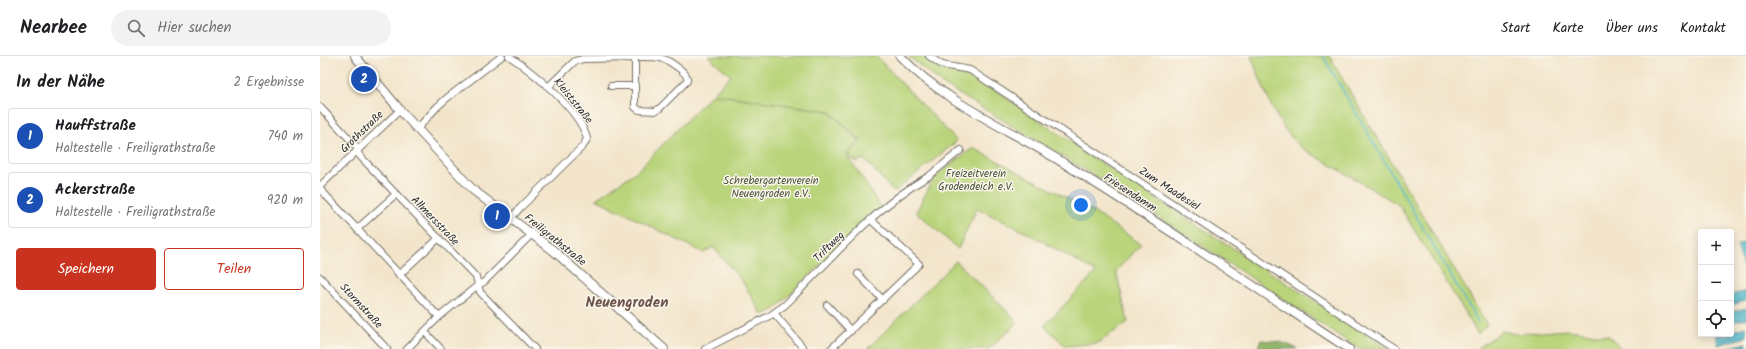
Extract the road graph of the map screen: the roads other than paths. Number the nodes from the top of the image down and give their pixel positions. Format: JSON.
{"nodes":[{"id":1,"x":355,"y":56,"type":"edge"},
{"id":2,"x":502,"y":56,"type":"edge"},
{"id":3,"x":509,"y":56,"type":"edge"},
{"id":4,"x":900,"y":56,"type":"edge"},
{"id":5,"x":928,"y":56,"type":"edge"},
{"id":6,"x":636,"y":57,"type":"edge"},
{"id":7,"x":550,"y":86,"type":"junction"},
{"id":8,"x":611,"y":86,"type":"dead end"},
{"id":9,"x":635,"y":86,"type":"junction"},
{"id":10,"x":320,"y":107,"type":"edge"},
{"id":11,"x":400,"y":110,"type":"junction"},
{"id":12,"x":417,"y":129,"type":"junction"},
{"id":13,"x":358,"y":150,"type":"junction"},
{"id":14,"x":961,"y":150,"type":"dead end"},
{"id":15,"x":320,"y":186,"type":"edge"},
{"id":16,"x":320,"y":189,"type":"edge"},
{"id":17,"x":396,"y":194,"type":"junction"},
{"id":18,"x":511,"y":218,"type":"junction"},
{"id":19,"x":871,"y":220,"type":"junction"},
{"id":20,"x":357,"y":229,"type":"junction"},
{"id":21,"x":532,"y":234,"type":"junction"},
{"id":22,"x":439,"y":238,"type":"junction"},
{"id":23,"x":858,"y":274,"type":"dead end"},
{"id":24,"x":399,"y":275,"type":"junction"},
{"id":25,"x":320,"y":278,"type":"edge"},
{"id":26,"x":478,"y":285,"type":"junction"},
{"id":27,"x":883,"y":300,"type":"junction"},
{"id":28,"x":827,"y":305,"type":"dead end"},
{"id":29,"x":774,"y":313,"type":"junction"},
{"id":30,"x":439,"y":317,"type":"junction"},
{"id":31,"x":851,"y":331,"type":"junction"},
{"id":32,"x":425,"y":332,"type":"junction"},
{"id":33,"x":388,"y":349,"type":"edge"},
{"id":34,"x":407,"y":349,"type":"edge"},
{"id":35,"x":441,"y":349,"type":"edge"},
{"id":36,"x":534,"y":349,"type":"edge"},
{"id":37,"x":664,"y":349,"type":"edge"},
{"id":38,"x":705,"y":349,"type":"edge"},
{"id":39,"x":804,"y":349,"type":"edge"},
{"id":40,"x":831,"y":349,"type":"edge"},
{"id":41,"x":1349,"y":349,"type":"edge"},
{"id":42,"x":1394,"y":349,"type":"edge"}],
"edges":[{"from":1,"to":11,"type":"main road","name":"Freiligrathstraße"},
{"from":2,"to":12,"type":"street"},
{"from":3,"to":7,"type":"street","name":"Kleiststraße"},
{"from":4,"to":41,"type":"main road","name":"Friesendamm"},
{"from":5,"to":42,"type":"street","name":"Zum Maadesiel"},
{"from":6,"to":7,"type":"street"},
{"from":6,"to":9,"type":"street"},
{"from":6,"to":9,"type":"street"},
{"from":7,"to":18,"type":"street","name":"Kleiststraße"},
{"from":8,"to":9,"type":"street"},
{"from":10,"to":13,"type":"street","name":"Allmersstraße"},
{"from":11,"to":12,"type":"main road","name":"Freiligrathstraße"},
{"from":11,"to":13,"type":"street","name":"Grothstraße"},
{"from":12,"to":18,"type":"main road","name":"Freiligrathstraße"},
{"from":13,"to":15,"type":"street","name":"Grothstraße"},
{"from":13,"to":17,"type":"street","name":"Allmersstraße"},
{"from":14,"to":19,"type":"street","name":"Triftweg"},
{"from":16,"to":20,"type":"street"},
{"from":17,"to":20,"type":"street"},
{"from":17,"to":22,"type":"street","name":"Allmersstraße"},
{"from":18,"to":21,"type":"main road","name":"Freiligrathstraße"},
{"from":19,"to":27,"type":"street"},
{"from":19,"to":29,"type":"street","name":"Triftweg"},
{"from":20,"to":24,"type":"street"},
{"from":21,"to":26,"type":"street"},
{"from":21,"to":37,"type":"main road","name":"Freiligrathstraße"},
{"from":22,"to":24,"type":"street"},
{"from":22,"to":26,"type":"street","name":"Allmersstraße"},
{"from":23,"to":27,"type":"street"},
{"from":24,"to":30,"type":"street"},
{"from":25,"to":33,"type":"street","name":"Stormstraße"},
{"from":26,"to":30,"type":"street"},
{"from":26,"to":36,"type":"street","name":"Allmersstraße"},
{"from":27,"to":31,"type":"street"},
{"from":28,"to":31,"type":"street"},
{"from":29,"to":38,"type":"street","name":"Triftweg"},
{"from":29,"to":39,"type":"street"},
{"from":30,"to":32,"type":"street"},
{"from":31,"to":40,"type":"street"},
{"from":32,"to":34,"type":"street"},
{"from":32,"to":35,"type":"street"}]}
